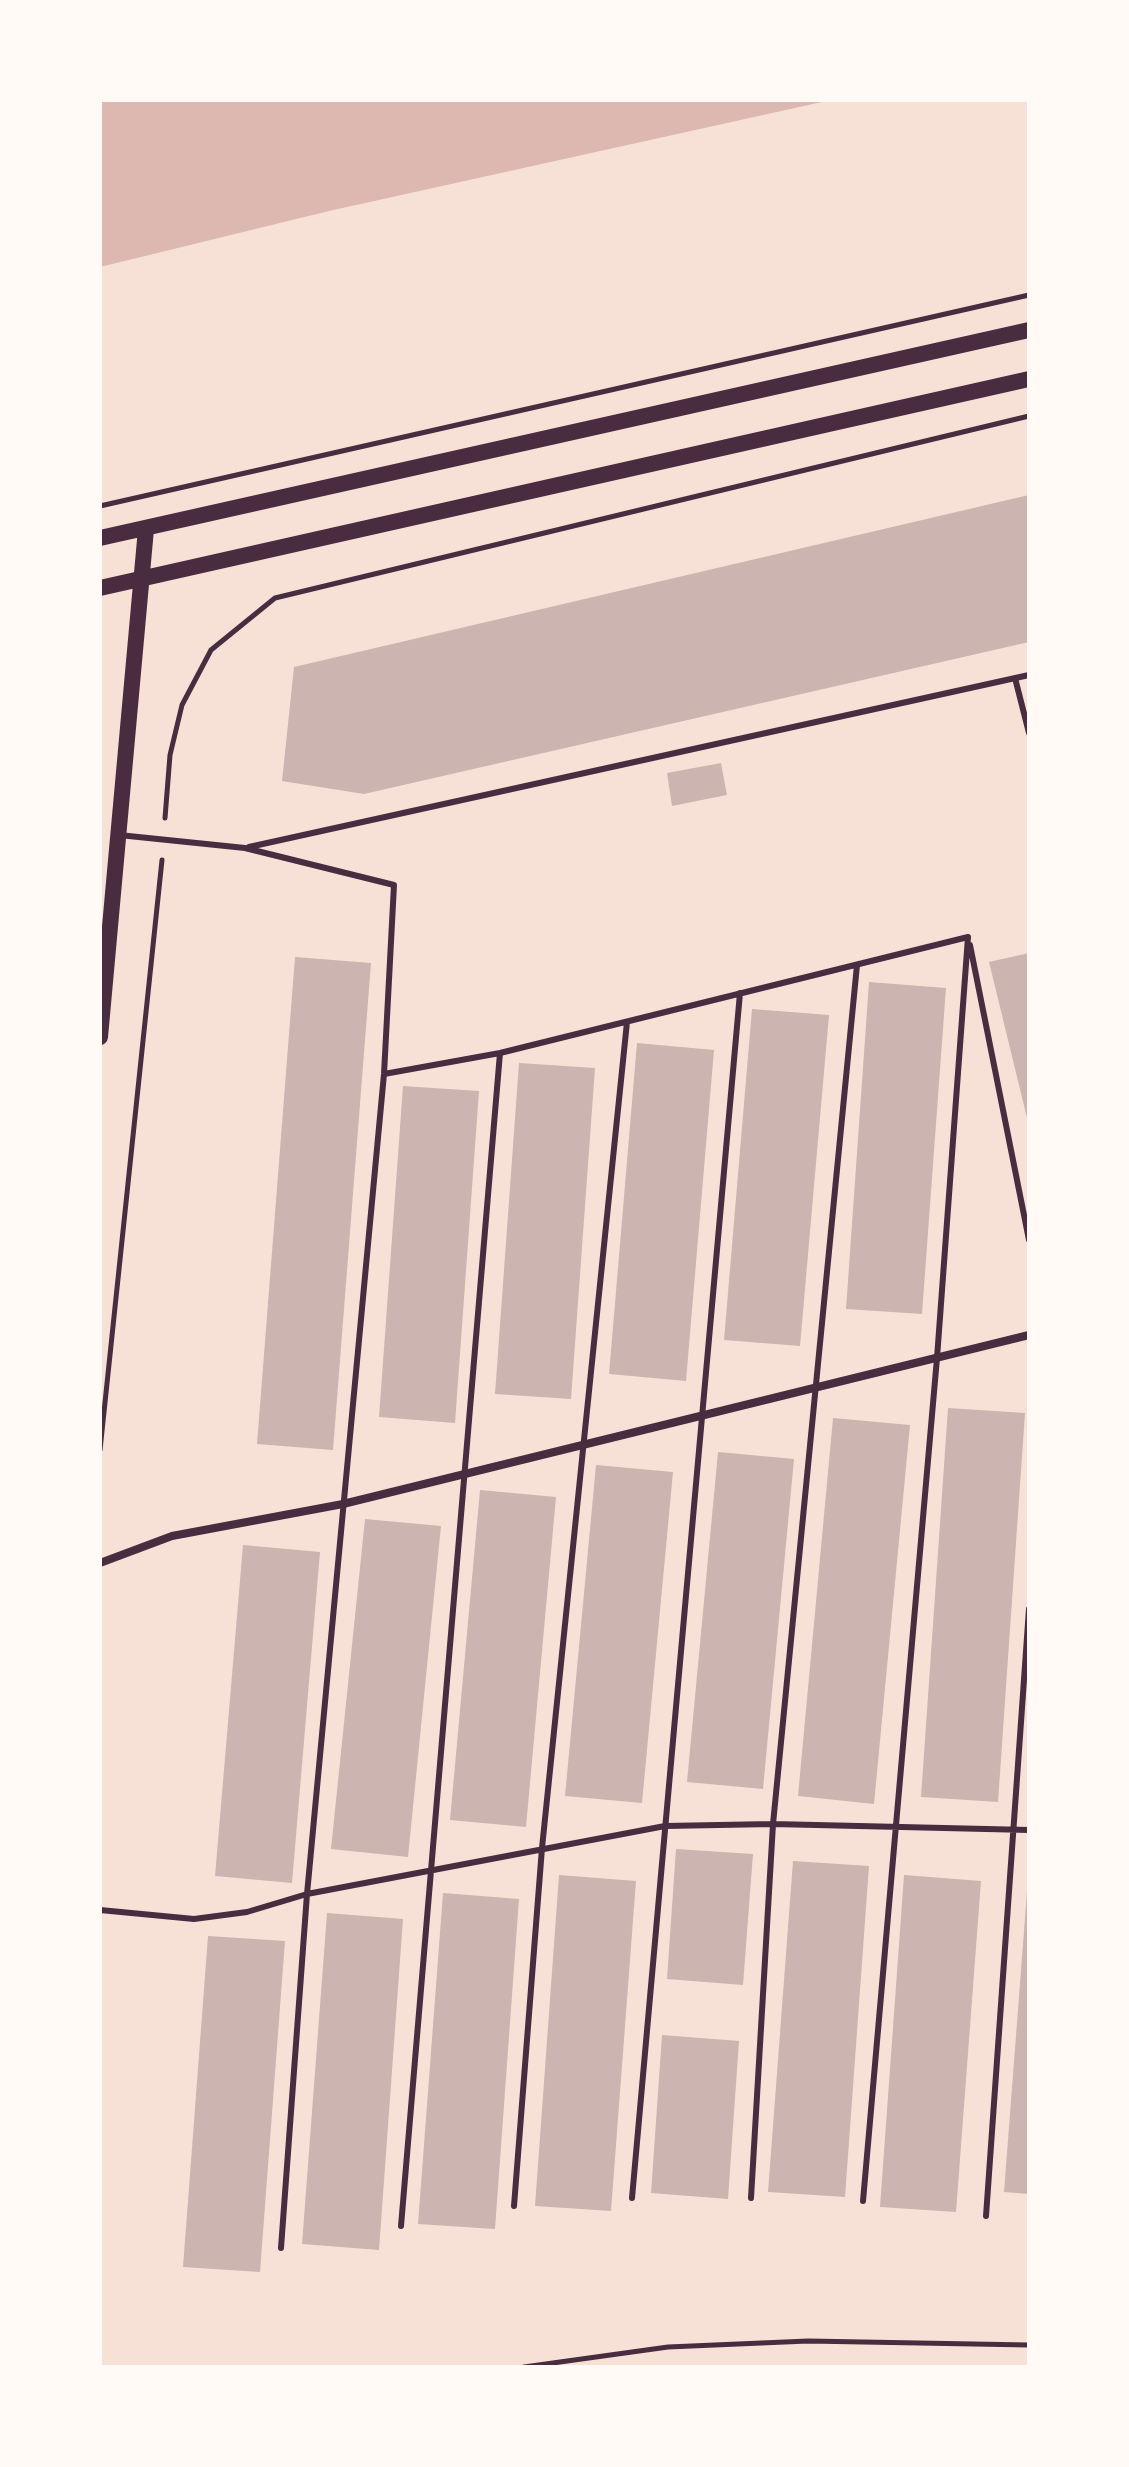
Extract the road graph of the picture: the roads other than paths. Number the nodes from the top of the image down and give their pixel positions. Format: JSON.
{"nodes":[{"id":1,"x":1029,"y":330,"type":"edge"},
{"id":2,"x":1029,"y":379,"type":"edge"},
{"id":3,"x":146,"y":529,"type":"junction"},
{"id":4,"x":100,"y":538,"type":"edge"},
{"id":5,"x":144,"y":579,"type":"junction"},
{"id":6,"x":100,"y":588,"type":"edge"},
{"id":7,"x":1029,"y":675,"type":"edge"},
{"id":8,"x":1015,"y":678,"type":"junction"},
{"id":9,"x":1029,"y":733,"type":"edge"},
{"id":10,"x":119,"y":835,"type":"junction"},
{"id":11,"x":245,"y":848,"type":"junction"},
{"id":12,"x":968,"y":937,"type":"junction"},
{"id":13,"x":857,"y":965,"type":"junction"},
{"id":14,"x":740,"y":993,"type":"junction"},
{"id":15,"x":627,"y":1022,"type":"junction"},
{"id":16,"x":100,"y":1037,"type":"edge"},
{"id":17,"x":500,"y":1053,"type":"junction"},
{"id":18,"x":384,"y":1074,"type":"junction"},
{"id":19,"x":1029,"y":1240,"type":"edge"},
{"id":20,"x":1029,"y":1335,"type":"edge"},
{"id":21,"x":937,"y":1358,"type":"junction"},
{"id":22,"x":815,"y":1388,"type":"junction"},
{"id":23,"x":701,"y":1416,"type":"junction"},
{"id":24,"x":582,"y":1446,"type":"junction"},
{"id":25,"x":466,"y":1474,"type":"junction"},
{"id":26,"x":343,"y":1504,"type":"junction"},
{"id":27,"x":100,"y":1563,"type":"edge"},
{"id":28,"x":1029,"y":1609,"type":"edge"},
{"id":29,"x":773,"y":1824,"type":"junction"},
{"id":30,"x":665,"y":1826,"type":"junction"},
{"id":31,"x":897,"y":1827,"type":"junction"},
{"id":32,"x":1015,"y":1829,"type":"junction"},
{"id":33,"x":1029,"y":1830,"type":"edge"},
{"id":34,"x":542,"y":1848,"type":"junction"},
{"id":35,"x":431,"y":1872,"type":"junction"},
{"id":36,"x":307,"y":1894,"type":"junction"},
{"id":37,"x":100,"y":1910,"type":"edge"},
{"id":38,"x":632,"y":2198,"type":"dead end"},
{"id":39,"x":751,"y":2198,"type":"dead end"},
{"id":40,"x":863,"y":2201,"type":"dead end"},
{"id":41,"x":514,"y":2206,"type":"dead end"},
{"id":42,"x":986,"y":2216,"type":"dead end"},
{"id":43,"x":401,"y":2226,"type":"dead end"},
{"id":44,"x":281,"y":2248,"type":"dead end"}],
"edges":[{"from":1,"to":3,"type":"main road"},
{"from":2,"to":5,"type":"main road"},
{"from":3,"to":4,"type":"main road"},
{"from":3,"to":5,"type":"main road"},
{"from":5,"to":6,"type":"main road"},
{"from":5,"to":10,"type":"main road"},
{"from":7,"to":8,"type":"lane"},
{"from":8,"to":9,"type":"lane"},
{"from":8,"to":11,"type":"lane"},
{"from":10,"to":11,"type":"lane"},
{"from":10,"to":16,"type":"main road"},
{"from":11,"to":18,"type":"lane"},
{"from":12,"to":13,"type":"lane"},
{"from":12,"to":19,"type":"lane"},
{"from":12,"to":21,"type":"lane"},
{"from":13,"to":14,"type":"lane"},
{"from":13,"to":22,"type":"lane"},
{"from":14,"to":15,"type":"lane"},
{"from":14,"to":23,"type":"lane"},
{"from":15,"to":17,"type":"lane"},
{"from":15,"to":24,"type":"lane"},
{"from":17,"to":18,"type":"lane"},
{"from":17,"to":25,"type":"lane"},
{"from":18,"to":26,"type":"lane"},
{"from":20,"to":21,"type":"street"},
{"from":21,"to":22,"type":"street"},
{"from":21,"to":31,"type":"lane"},
{"from":22,"to":23,"type":"street"},
{"from":22,"to":29,"type":"lane"},
{"from":23,"to":24,"type":"street"},
{"from":23,"to":30,"type":"lane"},
{"from":24,"to":25,"type":"street"},
{"from":24,"to":34,"type":"lane"},
{"from":25,"to":26,"type":"street"},
{"from":25,"to":35,"type":"lane"},
{"from":26,"to":27,"type":"street"},
{"from":26,"to":36,"type":"lane"},
{"from":28,"to":32,"type":"lane"},
{"from":29,"to":30,"type":"lane"},
{"from":29,"to":31,"type":"lane"},
{"from":29,"to":39,"type":"lane"},
{"from":30,"to":34,"type":"lane"},
{"from":30,"to":38,"type":"lane"},
{"from":31,"to":32,"type":"lane"},
{"from":31,"to":40,"type":"lane"},
{"from":32,"to":33,"type":"lane"},
{"from":32,"to":42,"type":"lane"},
{"from":34,"to":35,"type":"lane"},
{"from":34,"to":41,"type":"lane"},
{"from":35,"to":36,"type":"lane"},
{"from":35,"to":43,"type":"lane"},
{"from":36,"to":37,"type":"lane"},
{"from":36,"to":44,"type":"lane"}]}
